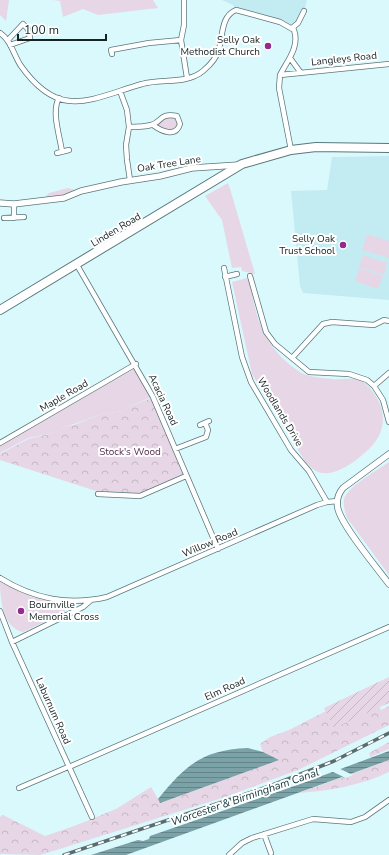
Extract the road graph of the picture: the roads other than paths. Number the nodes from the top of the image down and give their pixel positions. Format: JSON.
{"nodes":[{"id":1,"x":184,"y":0,"type":"edge"},
{"id":2,"x":304,"y":11,"type":"dead end"},
{"id":3,"x":292,"y":28,"type":"junction"},
{"id":4,"x":0,"y":33,"type":"edge"},
{"id":5,"x":181,"y":40,"type":"junction"},
{"id":6,"x":9,"y":42,"type":"junction"},
{"id":7,"x":111,"y":50,"type":"dead end"},
{"id":8,"x":290,"y":58,"type":"junction"},
{"id":9,"x":389,"y":64,"type":"edge"},
{"id":10,"x":301,"y":73,"type":"junction"},
{"id":11,"x":280,"y":75,"type":"junction"},
{"id":12,"x":187,"y":78,"type":"junction"},
{"id":13,"x":120,"y":91,"type":"junction"},
{"id":14,"x":59,"y":98,"type":"junction"},
{"id":15,"x":154,"y":125,"type":"junction"},
{"id":16,"x":129,"y":127,"type":"junction"},
{"id":17,"x":389,"y":148,"type":"edge"},
{"id":18,"x":70,"y":150,"type":"dead end"},
{"id":19,"x":291,"y":150,"type":"junction"},
{"id":20,"x":242,"y":164,"type":"junction"},
{"id":21,"x":130,"y":180,"type":"junction"},
{"id":22,"x":0,"y":203,"type":"edge"},
{"id":23,"x":14,"y":204,"type":"junction"},
{"id":24,"x":24,"y":217,"type":"dead end"},
{"id":25,"x":4,"y":218,"type":"dead end"},
{"id":26,"x":14,"y":218,"type":"junction"},
{"id":27,"x":78,"y":265,"type":"junction"},
{"id":28,"x":224,"y":268,"type":"dead end"},
{"id":29,"x":238,"y":274,"type":"dead end"},
{"id":30,"x":250,"y":276,"type":"dead end"},
{"id":31,"x":225,"y":277,"type":"junction"},
{"id":32,"x":0,"y":310,"type":"edge"},
{"id":33,"x":389,"y":322,"type":"edge"},
{"id":34,"x":292,"y":358,"type":"junction"},
{"id":35,"x":136,"y":364,"type":"junction"},
{"id":36,"x":389,"y":372,"type":"edge"},
{"id":37,"x":374,"y":386,"type":"junction"},
{"id":38,"x":389,"y":422,"type":"edge"},
{"id":39,"x":205,"y":423,"type":"dead end"},
{"id":40,"x":0,"y":443,"type":"edge"},
{"id":41,"x":175,"y":449,"type":"junction"},
{"id":42,"x":389,"y":454,"type":"edge"},
{"id":43,"x":186,"y":476,"type":"junction"},
{"id":44,"x":98,"y":494,"type":"dead end"},
{"id":45,"x":338,"y":501,"type":"junction"},
{"id":46,"x":327,"y":502,"type":"junction"},
{"id":47,"x":218,"y":549,"type":"junction"},
{"id":48,"x":0,"y":578,"type":"edge"},
{"id":49,"x":389,"y":584,"type":"edge"},
{"id":50,"x":90,"y":601,"type":"junction"},
{"id":51,"x":0,"y":611,"type":"edge"},
{"id":52,"x":389,"y":627,"type":"edge"},
{"id":53,"x":12,"y":642,"type":"junction"},
{"id":54,"x":68,"y":767,"type":"junction"},
{"id":55,"x":19,"y":788,"type":"dead end"},
{"id":56,"x":389,"y":800,"type":"edge"},
{"id":57,"x":92,"y":817,"type":"dead end"},
{"id":58,"x":264,"y":834,"type":"junction"},
{"id":59,"x":273,"y":853,"type":"edge"},
{"id":60,"x":229,"y":855,"type":"edge"}],
"edges":[{"from":1,"to":5,"type":"street"},
{"from":2,"to":3,"type":"street"},
{"from":3,"to":8,"type":"street"},
{"from":3,"to":12,"type":"street"},
{"from":4,"to":6,"type":"street"},
{"from":5,"to":7,"type":"street"},
{"from":5,"to":12,"type":"street"},
{"from":6,"to":6,"type":"street"},
{"from":6,"to":14,"type":"street"},
{"from":8,"to":10,"type":"street","name":"Langleys Road"},
{"from":8,"to":11,"type":"street"},
{"from":9,"to":10,"type":"street","name":"Langleys Road"},
{"from":10,"to":11,"type":"street","name":"Langleys Road"},
{"from":11,"to":19,"type":"street"},
{"from":12,"to":13,"type":"street"},
{"from":13,"to":14,"type":"street"},
{"from":13,"to":16,"type":"street"},
{"from":14,"to":18,"type":"street"},
{"from":15,"to":15,"type":"street"},
{"from":15,"to":16,"type":"street"},
{"from":16,"to":21,"type":"street"},
{"from":17,"to":19,"type":"highway","name":"Oak Tree Lane"},
{"from":19,"to":20,"type":"highway","name":"Oak Tree Lane"},
{"from":20,"to":21,"type":"street","name":"Oak Tree Lane"},
{"from":20,"to":27,"type":"highway","name":"Linden Road"},
{"from":21,"to":23,"type":"street","name":"Oak Tree Lane"},
{"from":22,"to":23,"type":"street","name":"Oak Tree Lane"},
{"from":23,"to":26,"type":"street"},
{"from":24,"to":26,"type":"street"},
{"from":25,"to":26,"type":"street"},
{"from":27,"to":32,"type":"highway","name":"Linden Road"},
{"from":27,"to":35,"type":"street","name":"Acacia Road"},
{"from":28,"to":31,"type":"street","name":"Woodlands Drive"},
{"from":29,"to":31,"type":"street"},
{"from":30,"to":34,"type":"street"},
{"from":31,"to":46,"type":"street","name":"Woodlands Drive"},
{"from":33,"to":34,"type":"street"},
{"from":34,"to":37,"type":"street"},
{"from":35,"to":40,"type":"street","name":"Maple Road"},
{"from":35,"to":41,"type":"street","name":"Acacia Road"},
{"from":36,"to":37,"type":"street"},
{"from":37,"to":38,"type":"street"},
{"from":39,"to":41,"type":"street"},
{"from":41,"to":43,"type":"street","name":"Acacia Road"},
{"from":42,"to":45,"type":"street"},
{"from":43,"to":44,"type":"street"},
{"from":43,"to":47,"type":"street","name":"Acacia Road"},
{"from":45,"to":46,"type":"street","name":"Willow Road"},
{"from":45,"to":49,"type":"street"},
{"from":46,"to":47,"type":"street","name":"Willow Road"},
{"from":47,"to":50,"type":"street","name":"Willow Road"},
{"from":48,"to":50,"type":"street","name":"Willow Road"},
{"from":50,"to":53,"type":"street","name":"Willow Road"},
{"from":51,"to":53,"type":"street","name":"Laburnum Road"},
{"from":52,"to":54,"type":"street","name":"Elm Road"},
{"from":53,"to":54,"type":"street","name":"Laburnum Road"},
{"from":54,"to":55,"type":"street","name":"Elm Road"},
{"from":54,"to":57,"type":"street","name":"Laburnum Road"},
{"from":56,"to":58,"type":"street"},
{"from":58,"to":59,"type":"street"},
{"from":58,"to":60,"type":"street"}]}
